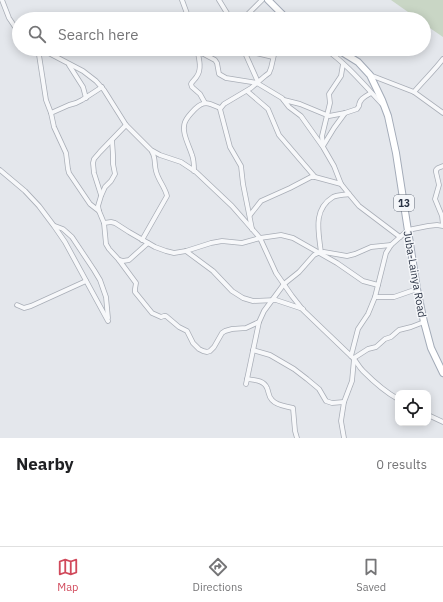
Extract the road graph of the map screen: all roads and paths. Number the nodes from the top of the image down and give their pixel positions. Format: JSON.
{"nodes":[{"id":1,"x":2,"y":0,"type":"edge"},
{"id":2,"x":182,"y":0,"type":"edge"},
{"id":3,"x":219,"y":0,"type":"edge"},
{"id":4,"x":262,"y":0,"type":"edge"},
{"id":5,"x":268,"y":0,"type":"edge"},
{"id":6,"x":186,"y":12,"type":"edge"},
{"id":7,"x":226,"y":12,"type":"edge"},
{"id":8,"x":249,"y":12,"type":"edge"},
{"id":9,"x":280,"y":12,"type":"edge"},
{"id":10,"x":12,"y":22,"type":"edge"},
{"id":11,"x":40,"y":56,"type":"edge"},
{"id":12,"x":54,"y":56,"type":"edge"},
{"id":13,"x":199,"y":56,"type":"edge"},
{"id":14,"x":208,"y":56,"type":"edge"},
{"id":15,"x":246,"y":56,"type":"edge"},
{"id":16,"x":269,"y":56,"type":"edge"},
{"id":17,"x":333,"y":56,"type":"edge"},
{"id":18,"x":348,"y":56,"type":"edge"},
{"id":19,"x":273,"y":57,"type":"joint"},
{"id":20,"x":443,"y":60,"type":"edge"},
{"id":21,"x":68,"y":63,"type":"junction"},
{"id":22,"x":343,"y":64,"type":"junction"},
{"id":23,"x":370,"y":75,"type":"junction"},
{"id":24,"x":258,"y":83,"type":"junction"},
{"id":25,"x":102,"y":87,"type":"junction"},
{"id":26,"x":247,"y":91,"type":"junction"},
{"id":27,"x":414,"y":92,"type":"junction"},
{"id":28,"x":371,"y":93,"type":"junction"},
{"id":29,"x":86,"y":98,"type":"junction"},
{"id":30,"x":284,"y":100,"type":"junction"},
{"id":31,"x":205,"y":103,"type":"junction"},
{"id":32,"x":384,"y":107,"type":"junction"},
{"id":33,"x":220,"y":108,"type":"junction"},
{"id":34,"x":51,"y":113,"type":"junction"},
{"id":35,"x":345,"y":113,"type":"junction"},
{"id":36,"x":443,"y":113,"type":"edge"},
{"id":37,"x":327,"y":115,"type":"junction"},
{"id":38,"x":126,"y":125,"type":"junction"},
{"id":39,"x":112,"y":140,"type":"junction"},
{"id":40,"x":323,"y":147,"type":"junction"},
{"id":41,"x":150,"y":150,"type":"junction"},
{"id":42,"x":443,"y":166,"type":"edge"},
{"id":43,"x":0,"y":170,"type":"edge"},
{"id":44,"x":194,"y":171,"type":"junction"},
{"id":45,"x":316,"y":177,"type":"junction"},
{"id":46,"x":341,"y":184,"type":"junction"},
{"id":47,"x":349,"y":194,"type":"junction"},
{"id":48,"x":101,"y":196,"type":"junction"},
{"id":49,"x":99,"y":211,"type":"junction"},
{"id":50,"x":250,"y":215,"type":"junction"},
{"id":51,"x":104,"y":223,"type":"junction"},
{"id":52,"x":54,"y":226,"type":"junction"},
{"id":53,"x":443,"y":226,"type":"edge"},
{"id":54,"x":252,"y":229,"type":"junction"},
{"id":55,"x":408,"y":230,"type":"junction"},
{"id":56,"x":400,"y":237,"type":"junction"},
{"id":57,"x":260,"y":238,"type":"junction"},
{"id":58,"x":142,"y":240,"type":"junction"},
{"id":59,"x":148,"y":243,"type":"junction"},
{"id":60,"x":391,"y":245,"type":"junction"},
{"id":61,"x":186,"y":251,"type":"junction"},
{"id":62,"x":320,"y":253,"type":"junction"},
{"id":63,"x":119,"y":260,"type":"junction"},
{"id":64,"x":86,"y":281,"type":"junction"},
{"id":65,"x":284,"y":284,"type":"junction"},
{"id":66,"x":378,"y":285,"type":"junction"},
{"id":67,"x":417,"y":288,"type":"junction"},
{"id":68,"x":374,"y":297,"type":"junction"},
{"id":69,"x":272,"y":301,"type":"junction"},
{"id":70,"x":18,"y":305,"type":"dead end"},
{"id":71,"x":303,"y":310,"type":"junction"},
{"id":72,"x":259,"y":322,"type":"junction"},
{"id":73,"x":424,"y":322,"type":"junction"},
{"id":74,"x":253,"y":350,"type":"junction"},
{"id":75,"x":353,"y":357,"type":"junction"},
{"id":76,"x":443,"y":373,"type":"edge"},
{"id":77,"x":395,"y":398,"type":"edge"},
{"id":78,"x":344,"y":402,"type":"junction"},
{"id":79,"x":431,"y":416,"type":"edge"},
{"id":80,"x":443,"y":422,"type":"edge"},
{"id":81,"x":297,"y":438,"type":"edge"},
{"id":82,"x":344,"y":438,"type":"edge"}],
"edges":[{"from":1,"to":10,"type":"street"},
{"from":2,"to":6,"type":"street"},
{"from":3,"to":7,"type":"street"},
{"from":4,"to":8,"type":"street"},
{"from":5,"to":9,"type":"main road"},
{"from":11,"to":34,"type":"street"},
{"from":12,"to":21,"type":"street"},
{"from":13,"to":31,"type":"street"},
{"from":14,"to":24,"type":"street"},
{"from":15,"to":24,"type":"street"},
{"from":16,"to":19,"type":"street"},
{"from":17,"to":22,"type":"street"},
{"from":18,"to":23,"type":"main road","name":"Juba-Lainya Road","number":"13"},
{"from":19,"to":24,"type":"street"},
{"from":20,"to":27,"type":"street"},
{"from":21,"to":25,"type":"street"},
{"from":21,"to":29,"type":"street"},
{"from":22,"to":28,"type":"street"},
{"from":22,"to":37,"type":"street"},
{"from":23,"to":27,"type":"street"},
{"from":23,"to":32,"type":"main road","name":"Juba-Lainya Road","number":"13"},
{"from":24,"to":26,"type":"street"},
{"from":24,"to":30,"type":"street"},
{"from":25,"to":29,"type":"street"},
{"from":25,"to":38,"type":"street"},
{"from":26,"to":33,"type":"street"},
{"from":26,"to":45,"type":"street"},
{"from":27,"to":36,"type":"street"},
{"from":28,"to":32,"type":"street"},
{"from":28,"to":35,"type":"street"},
{"from":29,"to":34,"type":"street"},
{"from":30,"to":37,"type":"street"},
{"from":30,"to":40,"type":"street"},
{"from":31,"to":33,"type":"street"},
{"from":31,"to":44,"type":"street"},
{"from":32,"to":55,"type":"main road","name":"Juba-Lainya Road","number":"13"},
{"from":33,"to":50,"type":"street"},
{"from":34,"to":49,"type":"street"},
{"from":35,"to":37,"type":"street"},
{"from":35,"to":40,"type":"street"},
{"from":37,"to":40,"type":"street"},
{"from":38,"to":39,"type":"street"},
{"from":38,"to":41,"type":"street"},
{"from":39,"to":48,"type":"street"},
{"from":39,"to":48,"type":"street"},
{"from":40,"to":46,"type":"street"},
{"from":41,"to":44,"type":"street"},
{"from":41,"to":58,"type":"street"},
{"from":42,"to":53,"type":"street"},
{"from":43,"to":52,"type":"street"},
{"from":44,"to":54,"type":"street"},
{"from":45,"to":46,"type":"street"},
{"from":45,"to":50,"type":"street"},
{"from":46,"to":47,"type":"street"},
{"from":47,"to":56,"type":"street"},
{"from":47,"to":62,"type":"street"},
{"from":48,"to":49,"type":"street"},
{"from":49,"to":51,"type":"street"},
{"from":50,"to":54,"type":"street"},
{"from":51,"to":58,"type":"street"},
{"from":51,"to":63,"type":"street"},
{"from":52,"to":64,"type":"street"},
{"from":52,"to":64,"type":"street"},
{"from":53,"to":55,"type":"street"},
{"from":54,"to":57,"type":"street"},
{"from":55,"to":56,"type":"street"},
{"from":55,"to":67,"type":"main road","name":"Juba-Lainya Road","number":"13"},
{"from":56,"to":60,"type":"street"},
{"from":57,"to":61,"type":"street"},
{"from":57,"to":62,"type":"street"},
{"from":57,"to":65,"type":"street"},
{"from":58,"to":59,"type":"street"},
{"from":59,"to":61,"type":"street"},
{"from":59,"to":63,"type":"street"},
{"from":60,"to":62,"type":"street"},
{"from":60,"to":66,"type":"street"},
{"from":61,"to":69,"type":"street"},
{"from":62,"to":65,"type":"street"},
{"from":62,"to":66,"type":"street"},
{"from":63,"to":72,"type":"street"},
{"from":64,"to":70,"type":"street"},
{"from":65,"to":69,"type":"street"},
{"from":65,"to":71,"type":"street"},
{"from":66,"to":68,"type":"street"},
{"from":67,"to":68,"type":"street"},
{"from":67,"to":73,"type":"main road","name":"Juba-Lainya Road","number":"13"},
{"from":68,"to":75,"type":"street"},
{"from":69,"to":71,"type":"street"},
{"from":69,"to":72,"type":"street"},
{"from":71,"to":75,"type":"street"},
{"from":72,"to":74,"type":"street"},
{"from":73,"to":75,"type":"street"},
{"from":73,"to":76,"type":"main road","name":"Juba-Lainya Road","number":"13"},
{"from":74,"to":78,"type":"street"},
{"from":74,"to":81,"type":"street"},
{"from":75,"to":77,"type":"street"},
{"from":75,"to":78,"type":"street"},
{"from":78,"to":82,"type":"street"},
{"from":79,"to":80,"type":"street"}]}
